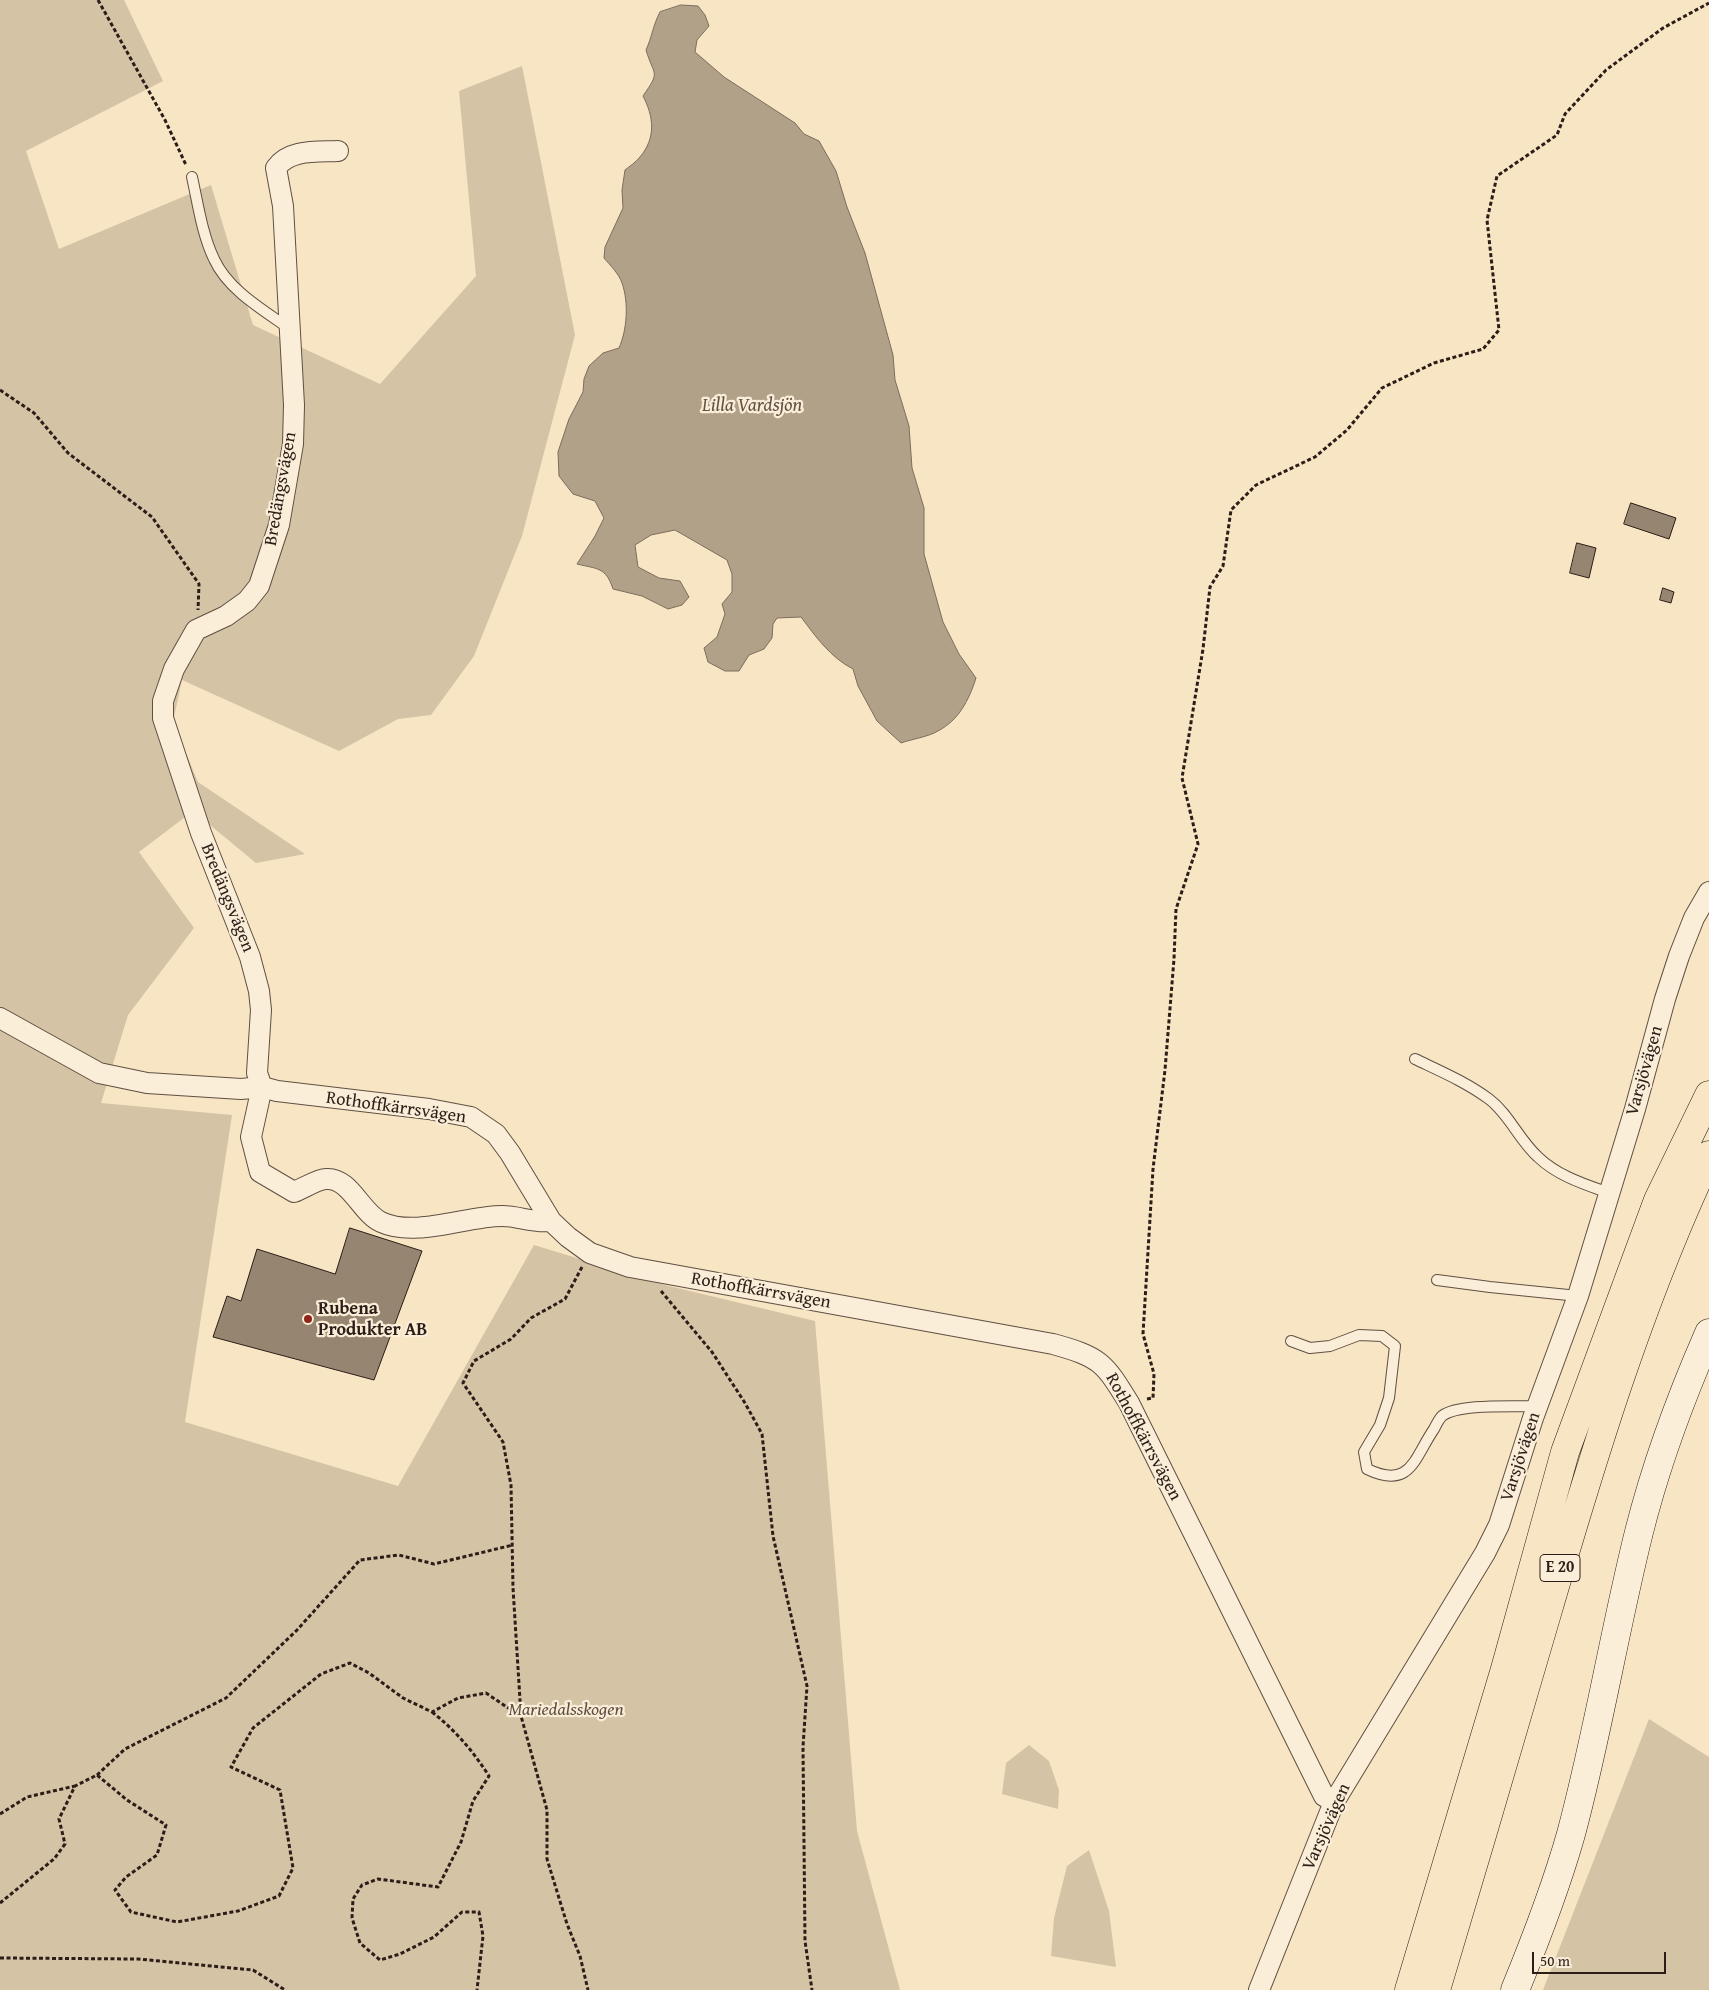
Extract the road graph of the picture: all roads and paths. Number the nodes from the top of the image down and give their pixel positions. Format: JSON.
{"nodes":[{"id":1,"x":98,"y":0,"type":"edge"},
{"id":2,"x":1709,"y":3,"type":"edge"},
{"id":3,"x":338,"y":151,"type":"dead end"},
{"id":4,"x":192,"y":177,"type":"joint"},
{"id":5,"x":291,"y":329,"type":"junction"},
{"id":6,"x":0,"y":390,"type":"edge"},
{"id":7,"x":196,"y":630,"type":"junction"},
{"id":8,"x":1709,"y":892,"type":"edge"},
{"id":9,"x":0,"y":1018,"type":"edge"},
{"id":10,"x":1415,"y":1059,"type":"dead end"},
{"id":11,"x":262,"y":1087,"type":"junction"},
{"id":12,"x":1709,"y":1095,"type":"edge"},
{"id":13,"x":1709,"y":1155,"type":"edge"},
{"id":14,"x":1609,"y":1193,"type":"junction"},
{"id":15,"x":551,"y":1221,"type":"junction"},
{"id":16,"x":590,"y":1253,"type":"junction"},
{"id":17,"x":1437,"y":1280,"type":"dead end"},
{"id":18,"x":659,"y":1290,"type":"dead end"},
{"id":19,"x":1578,"y":1296,"type":"junction"},
{"id":20,"x":1709,"y":1333,"type":"edge"},
{"id":21,"x":1291,"y":1341,"type":"dead end"},
{"id":22,"x":1129,"y":1403,"type":"junction"},
{"id":23,"x":1537,"y":1406,"type":"junction"},
{"id":24,"x":512,"y":1545,"type":"junction"},
{"id":25,"x":432,"y":1712,"type":"junction"},
{"id":26,"x":521,"y":1716,"type":"junction"},
{"id":27,"x":97,"y":1775,"type":"junction"},
{"id":28,"x":75,"y":1786,"type":"junction"},
{"id":29,"x":1334,"y":1802,"type":"junction"},
{"id":30,"x":0,"y":1814,"type":"edge"},
{"id":31,"x":0,"y":1903,"type":"edge"},
{"id":32,"x":0,"y":1958,"type":"edge"},
{"id":33,"x":285,"y":1990,"type":"edge"},
{"id":34,"x":477,"y":1990,"type":"edge"},
{"id":35,"x":588,"y":1990,"type":"edge"},
{"id":36,"x":812,"y":1990,"type":"edge"},
{"id":37,"x":1259,"y":1990,"type":"edge"},
{"id":38,"x":1409,"y":1990,"type":"edge"},
{"id":39,"x":1436,"y":1990,"type":"edge"},
{"id":40,"x":1515,"y":1990,"type":"edge"}],
"edges":[{"from":1,"to":4,"type":"path"},
{"from":2,"to":22,"type":"path"},
{"from":3,"to":5,"type":"street","name":"Bredängsvägen"},
{"from":4,"to":5,"type":"lane"},
{"from":5,"to":7,"type":"street","name":"Bredängsvägen"},
{"from":6,"to":7,"type":"path"},
{"from":7,"to":11,"type":"street","name":"Bredängsvägen"},
{"from":8,"to":14,"type":"street","name":"Varsjövägen"},
{"from":9,"to":11,"type":"street","name":"Rothoffkärrsvägen"},
{"from":10,"to":14,"type":"lane"},
{"from":11,"to":15,"type":"street","name":"Rothoffkärrsvägen"},
{"from":11,"to":15,"type":"street"},
{"from":12,"to":38,"type":"highway","number":"E 20"},
{"from":13,"to":39,"type":"highway","number":"E 20"},
{"from":14,"to":19,"type":"street","name":"Varsjövägen"},
{"from":15,"to":16,"type":"street","name":"Rothoffkärrsvägen"},
{"from":16,"to":22,"type":"street","name":"Rothoffkärrsvägen"},
{"from":16,"to":24,"type":"path"},
{"from":17,"to":19,"type":"lane"},
{"from":18,"to":36,"type":"path"},
{"from":19,"to":23,"type":"street","name":"Varsjövägen"},
{"from":20,"to":40,"type":"street"},
{"from":21,"to":23,"type":"lane"},
{"from":22,"to":29,"type":"street","name":"Rothoffkärrsvägen"},
{"from":23,"to":29,"type":"street","name":"Varsjövägen"},
{"from":24,"to":26,"type":"path"},
{"from":24,"to":27,"type":"path"},
{"from":25,"to":26,"type":"path"},
{"from":25,"to":27,"type":"path"},
{"from":25,"to":34,"type":"path"},
{"from":26,"to":35,"type":"path"},
{"from":27,"to":28,"type":"path"},
{"from":28,"to":30,"type":"path"},
{"from":28,"to":31,"type":"path"},
{"from":29,"to":37,"type":"street","name":"Varsjövägen"},
{"from":32,"to":33,"type":"path"}]}
